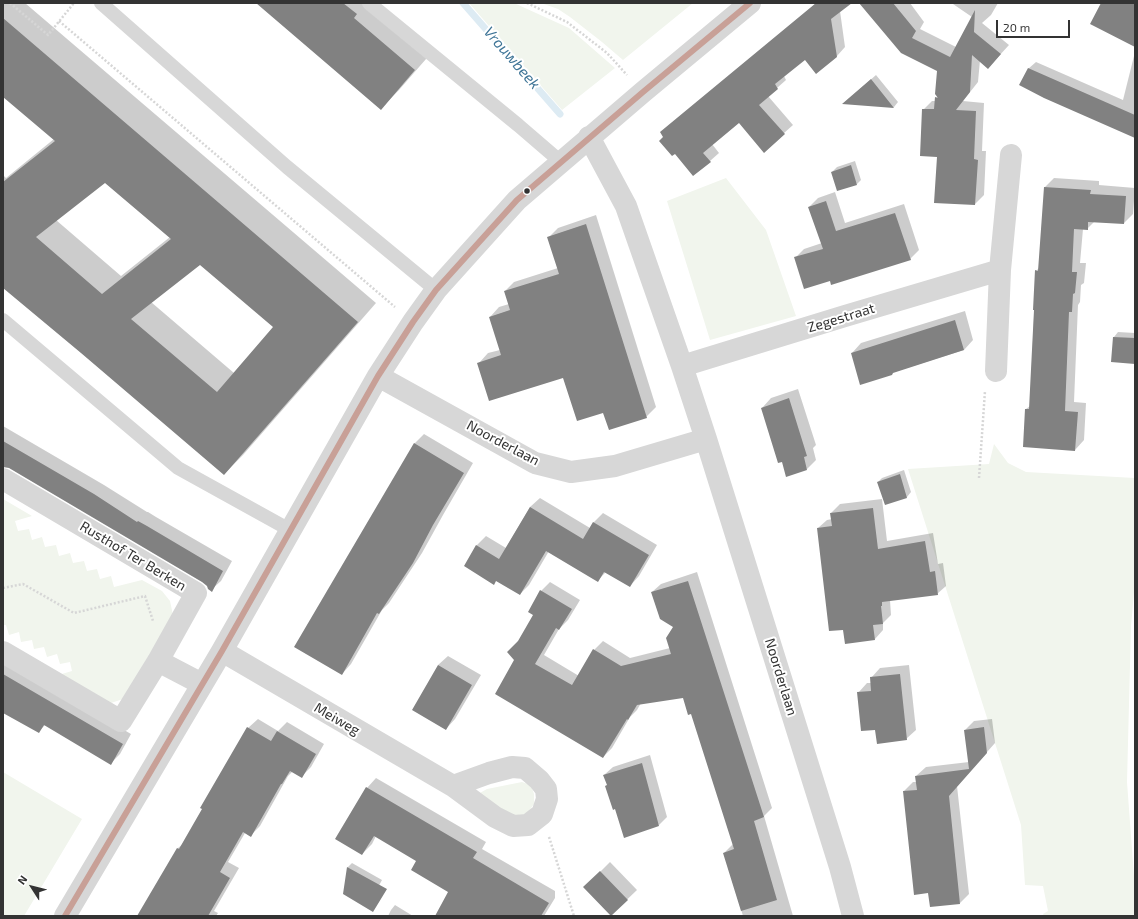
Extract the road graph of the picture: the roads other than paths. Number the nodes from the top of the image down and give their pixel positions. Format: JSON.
{"nodes":[{"id":1,"x":369,"y":3,"type":"edge"},
{"id":2,"x":750,"y":3,"type":"edge"},
{"id":3,"x":107,"y":5,"type":"edge"},
{"id":4,"x":589,"y":137,"type":"junction"},
{"id":5,"x":1010,"y":156,"type":"dead end"},
{"id":6,"x":561,"y":162,"type":"junction"},
{"id":7,"x":1000,"y":270,"type":"junction"},
{"id":8,"x":436,"y":290,"type":"junction"},
{"id":9,"x":3,"y":320,"type":"edge"},
{"id":10,"x":682,"y":366,"type":"junction"},
{"id":11,"x":996,"y":371,"type":"road end"},
{"id":12,"x":378,"y":376,"type":"junction"},
{"id":13,"x":706,"y":439,"type":"junction"},
{"id":14,"x":3,"y":479,"type":"edge"},
{"id":15,"x":290,"y":530,"type":"junction"},
{"id":16,"x":222,"y":651,"type":"junction"},
{"id":17,"x":3,"y":652,"type":"edge"},
{"id":18,"x":162,"y":653,"type":"junction"},
{"id":19,"x":202,"y":684,"type":"junction"},
{"id":20,"x":453,"y":786,"type":"junction"},
{"id":21,"x":65,"y":916,"type":"edge"},
{"id":22,"x":853,"y":916,"type":"edge"}],
"edges":[{"from":1,"to":6,"type":"lane"},
{"from":2,"to":4,"type":"street"},
{"from":3,"to":8,"type":"lane"},
{"from":4,"to":6,"type":"street"},
{"from":4,"to":10,"type":"street","name":"Noorderlaan"},
{"from":5,"to":7,"type":"street"},
{"from":6,"to":8,"type":"street"},
{"from":7,"to":10,"type":"street","name":"Zegestraat"},
{"from":7,"to":11,"type":"street"},
{"from":8,"to":12,"type":"street"},
{"from":9,"to":15,"type":"lane"},
{"from":10,"to":13,"type":"street","name":"Noorderlaan"},
{"from":12,"to":13,"type":"street","name":"Noorderlaan"},
{"from":12,"to":15,"type":"street"},
{"from":13,"to":22,"type":"street","name":"Noorderlaan"},
{"from":14,"to":18,"type":"street","name":"Rusthof Ter Berken"},
{"from":15,"to":16,"type":"street"},
{"from":16,"to":19,"type":"street"},
{"from":16,"to":20,"type":"street","name":"Meiweg"},
{"from":17,"to":18,"type":"street","name":"Rusthof Ter Berken"},
{"from":18,"to":19,"type":"street"},
{"from":19,"to":21,"type":"street"},
{"from":20,"to":20,"type":"street","name":"Meiweg"}]}
